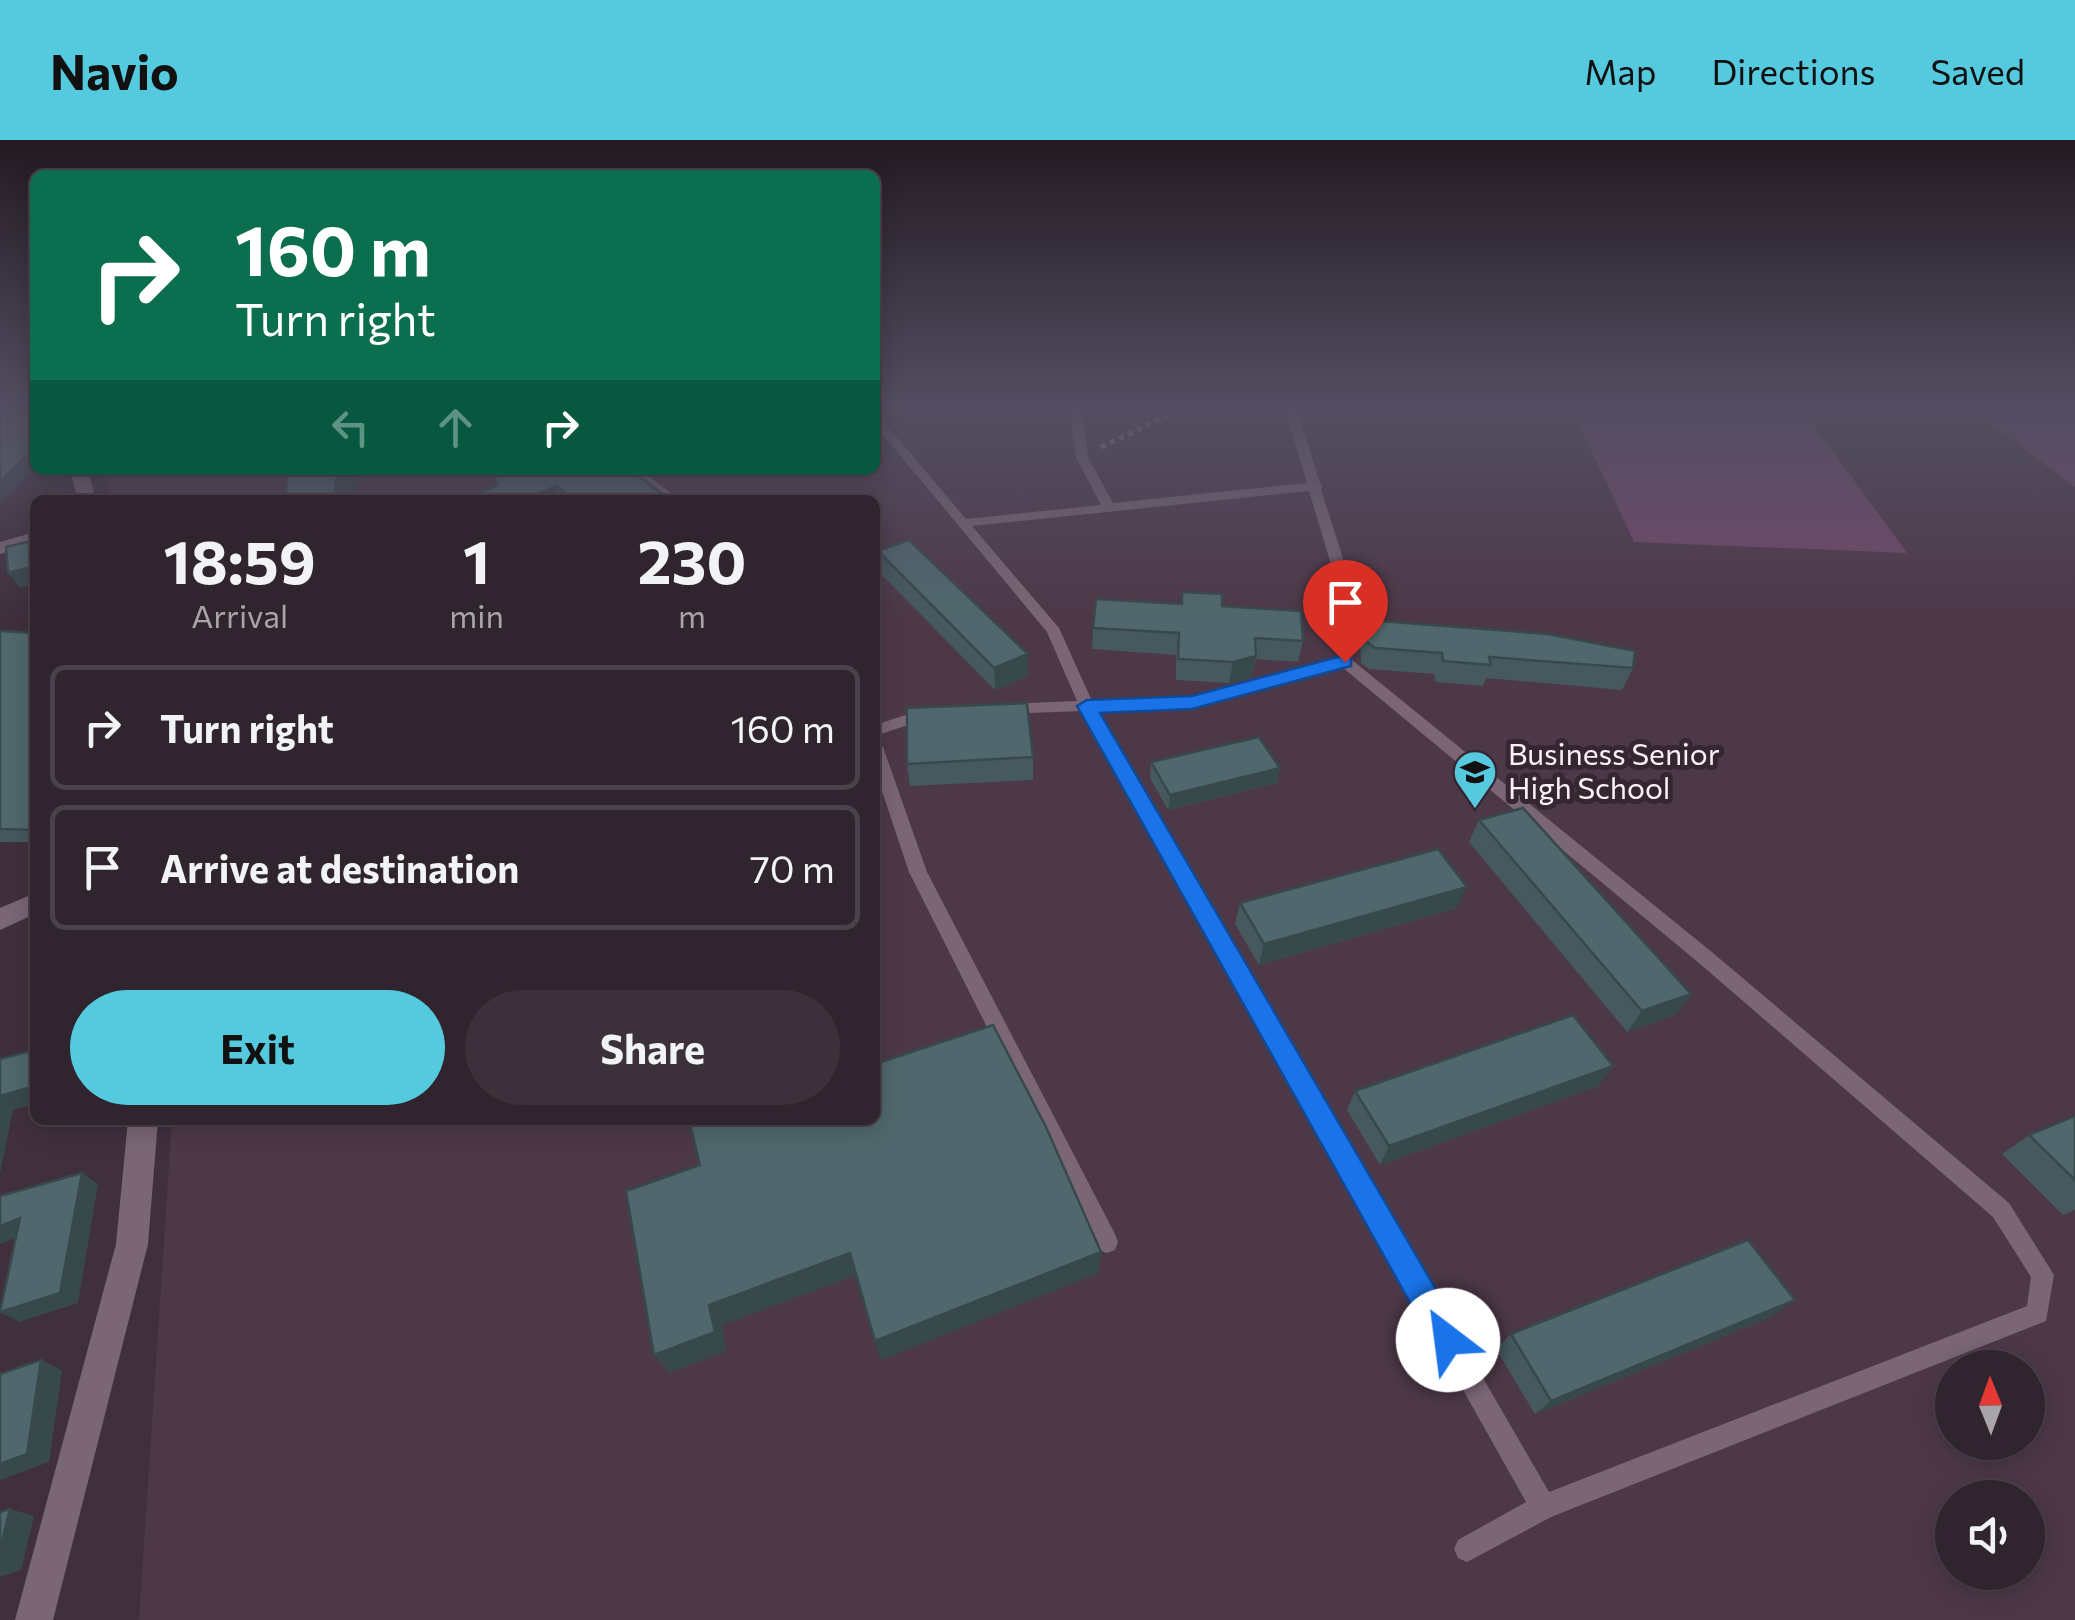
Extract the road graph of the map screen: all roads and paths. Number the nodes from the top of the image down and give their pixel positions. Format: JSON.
{"nodes":[{"id":1,"x":644,"y":478,"type":"edge"},
{"id":2,"x":925,"y":478,"type":"edge"},
{"id":3,"x":1093,"y":478,"type":"edge"},
{"id":4,"x":1314,"y":478,"type":"edge"},
{"id":5,"x":1317,"y":486,"type":"junction"},
{"id":6,"x":668,"y":495,"type":"edge"},
{"id":7,"x":1107,"y":505,"type":"junction"},
{"id":8,"x":962,"y":523,"type":"junction"},
{"id":9,"x":30,"y":539,"type":"edge"},
{"id":10,"x":0,"y":548,"type":"edge"},
{"id":11,"x":1345,"y":662,"type":"junction"},
{"id":12,"x":1087,"y":706,"type":"junction"},
{"id":13,"x":997,"y":710,"type":"edge"},
{"id":14,"x":943,"y":712,"type":"edge"},
{"id":15,"x":880,"y":729,"type":"edge"},
{"id":16,"x":880,"y":762,"type":"edge"},
{"id":17,"x":30,"y":905,"type":"edge"},
{"id":18,"x":0,"y":920,"type":"edge"},
{"id":19,"x":143,"y":1125,"type":"edge"},
{"id":20,"x":1106,"y":1242,"type":"dead end"},
{"id":21,"x":1543,"y":1507,"type":"junction"},
{"id":22,"x":1466,"y":1549,"type":"dead end"},
{"id":23,"x":34,"y":1620,"type":"edge"}],
"edges":[{"from":1,"to":6,"type":"lane"},
{"from":2,"to":8,"type":"lane"},
{"from":3,"to":7,"type":"lane"},
{"from":4,"to":5,"type":"lane"},
{"from":5,"to":7,"type":"lane"},
{"from":5,"to":11,"type":"lane"},
{"from":7,"to":8,"type":"lane"},
{"from":8,"to":12,"type":"lane"},
{"from":9,"to":10,"type":"street"},
{"from":11,"to":12,"type":"lane"},
{"from":11,"to":21,"type":"lane"},
{"from":12,"to":13,"type":"lane"},
{"from":12,"to":21,"type":"lane"},
{"from":14,"to":15,"type":"lane"},
{"from":16,"to":20,"type":"lane"},
{"from":17,"to":18,"type":"street"},
{"from":19,"to":23,"type":"street"},
{"from":21,"to":22,"type":"lane"}]}
